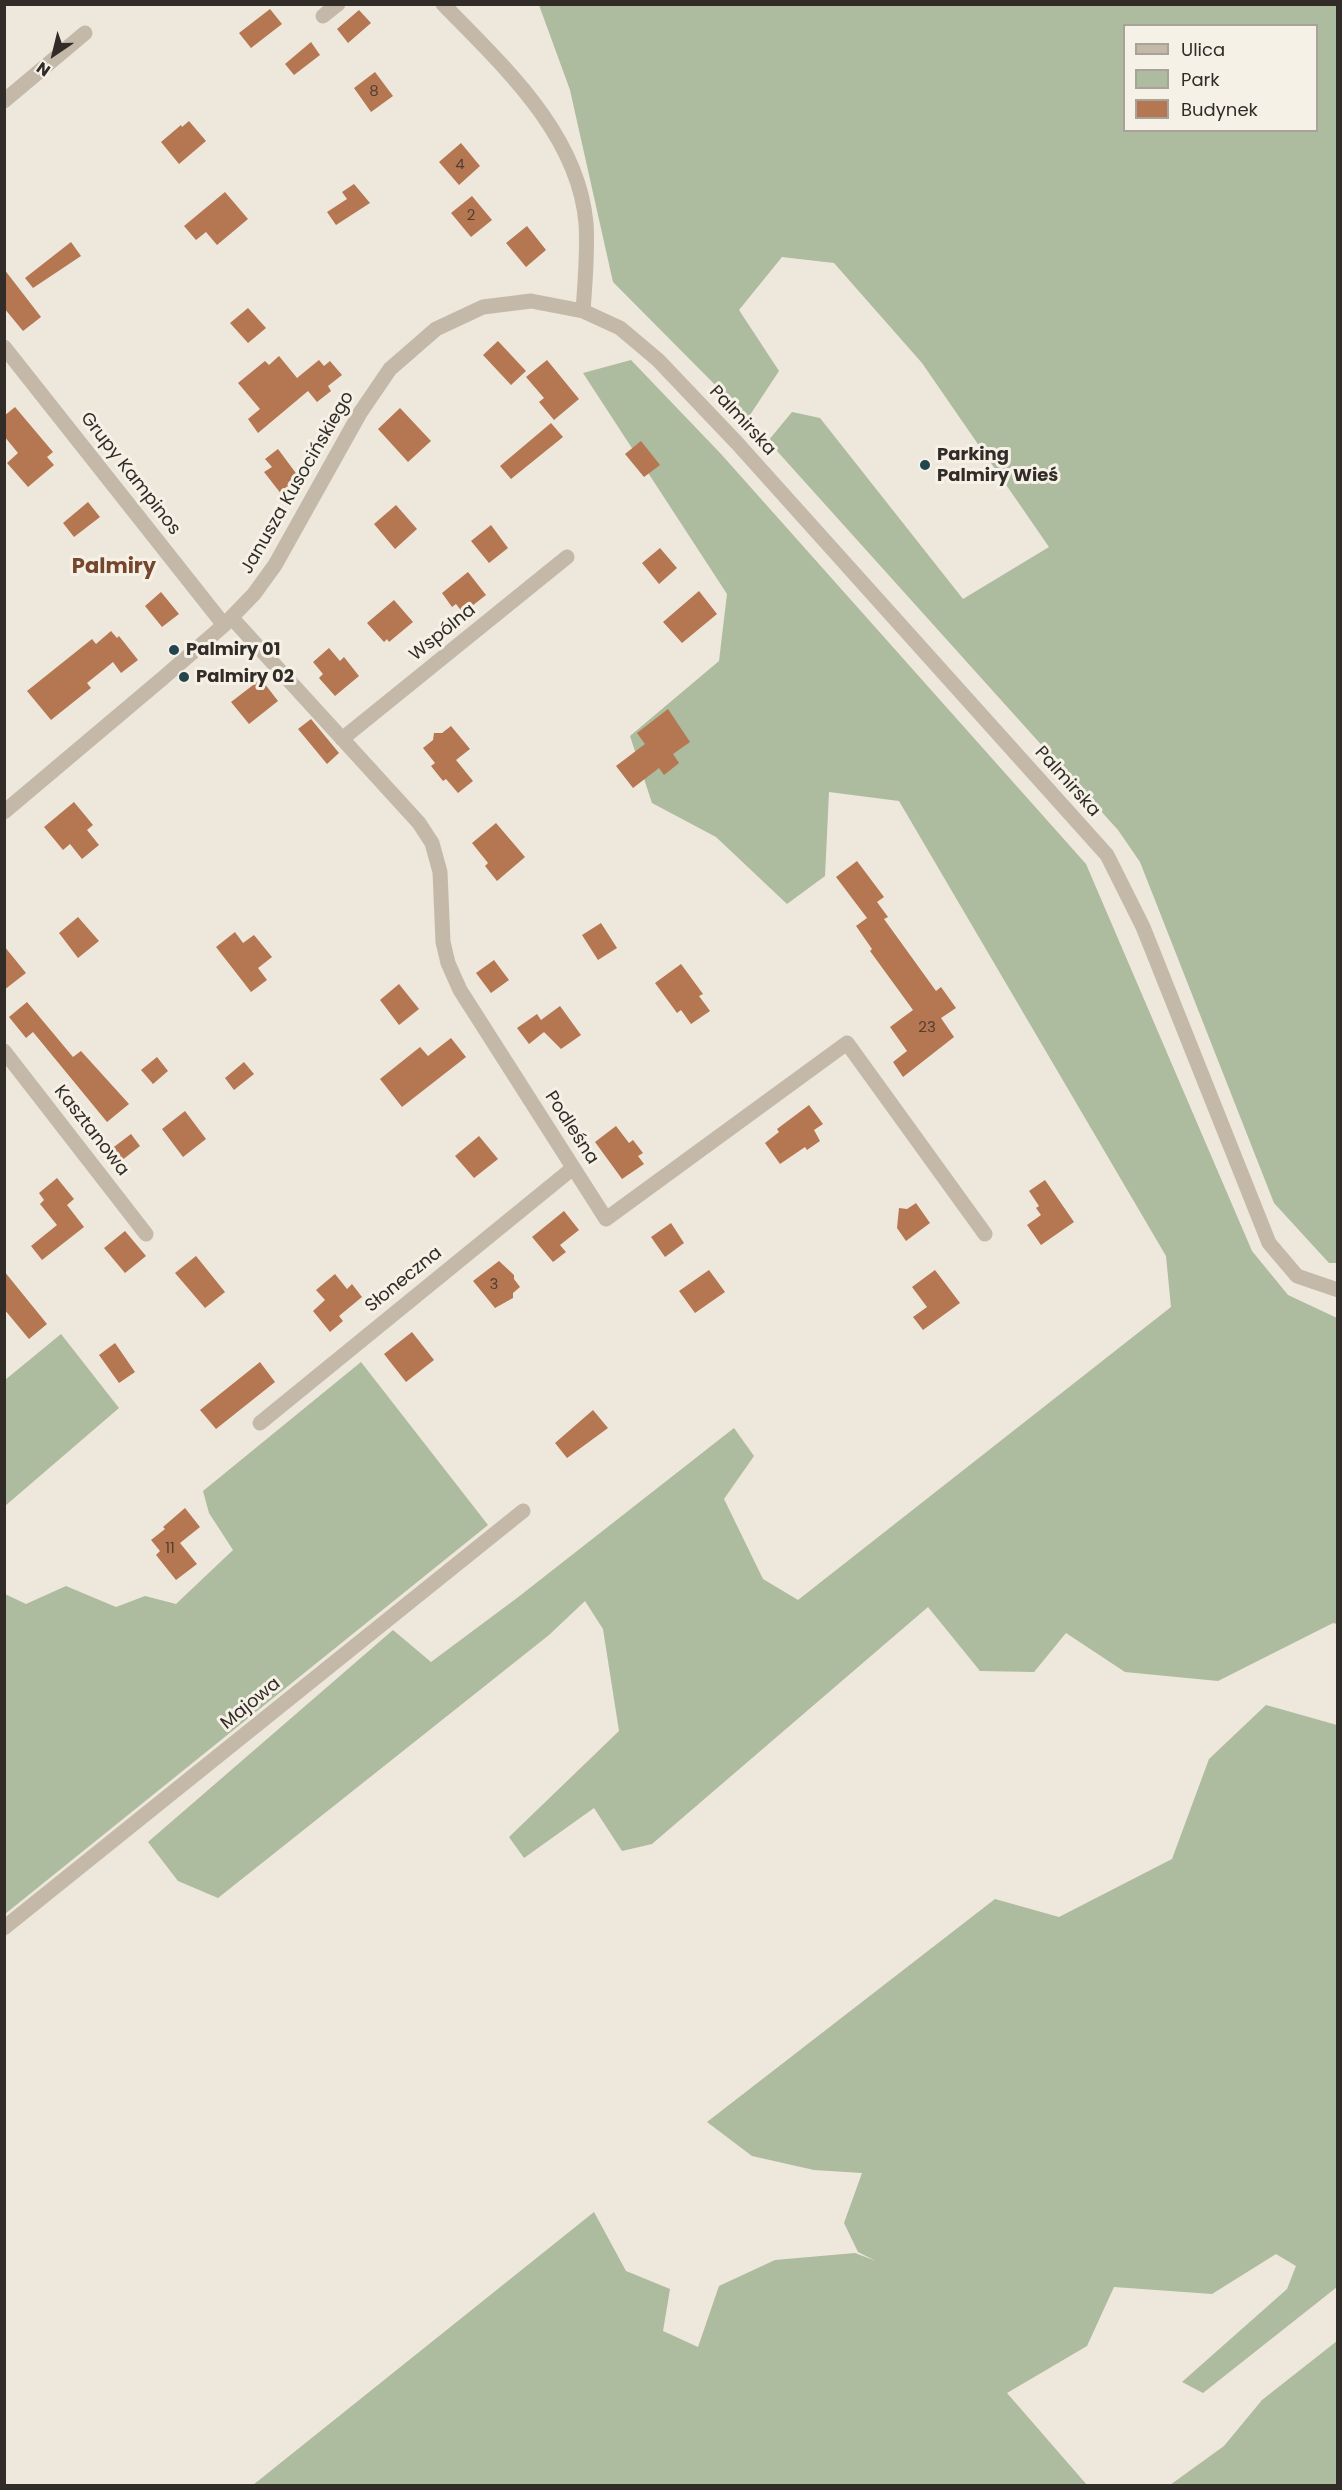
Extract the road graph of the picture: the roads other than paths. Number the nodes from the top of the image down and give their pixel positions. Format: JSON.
{"nodes":[{"id":1,"x":338,"y":4,"type":"edge"},
{"id":2,"x":443,"y":4,"type":"edge"},
{"id":3,"x":323,"y":15,"type":"dead end"},
{"id":4,"x":85,"y":33,"type":"dead end"},
{"id":5,"x":4,"y":100,"type":"edge"},
{"id":6,"x":583,"y":310,"type":"junction"},
{"id":7,"x":4,"y":348,"type":"edge"},
{"id":8,"x":658,"y":360,"type":"joint"},
{"id":9,"x":567,"y":557,"type":"dead end"},
{"id":10,"x":228,"y":621,"type":"junction"},
{"id":11,"x":342,"y":739,"type":"junction"},
{"id":12,"x":4,"y":812,"type":"edge"},
{"id":13,"x":4,"y":1051,"type":"edge"},
{"id":14,"x":573,"y":1168,"type":"junction"},
{"id":15,"x":147,"y":1234,"type":"dead end"},
{"id":16,"x":985,"y":1234,"type":"dead end"},
{"id":17,"x":1338,"y":1290,"type":"edge"},
{"id":18,"x":260,"y":1423,"type":"dead end"},
{"id":19,"x":523,"y":1511,"type":"dead end"},
{"id":20,"x":4,"y":1928,"type":"edge"}],
"edges":[{"from":1,"to":3,"type":"street"},
{"from":2,"to":6,"type":"street"},
{"from":4,"to":5,"type":"street"},
{"from":6,"to":8,"type":"street","name":"Janusza Kusocińskiego"},
{"from":6,"to":10,"type":"street","name":"Janusza Kusocińskiego"},
{"from":7,"to":10,"type":"street","name":"Grupy Kampinos"},
{"from":8,"to":17,"type":"street","name":"Palmirska"},
{"from":9,"to":11,"type":"street","name":"Wspólna"},
{"from":10,"to":11,"type":"street","name":"Podleśna"},
{"from":10,"to":12,"type":"street","name":"Janusza Kusocińskiego"},
{"from":11,"to":14,"type":"street","name":"Podleśna"},
{"from":13,"to":15,"type":"street","name":"Kasztanowa"},
{"from":14,"to":16,"type":"street","name":"Podleśna"},
{"from":14,"to":18,"type":"street","name":"Słoneczna"},
{"from":19,"to":20,"type":"street","name":"Majowa"}]}
